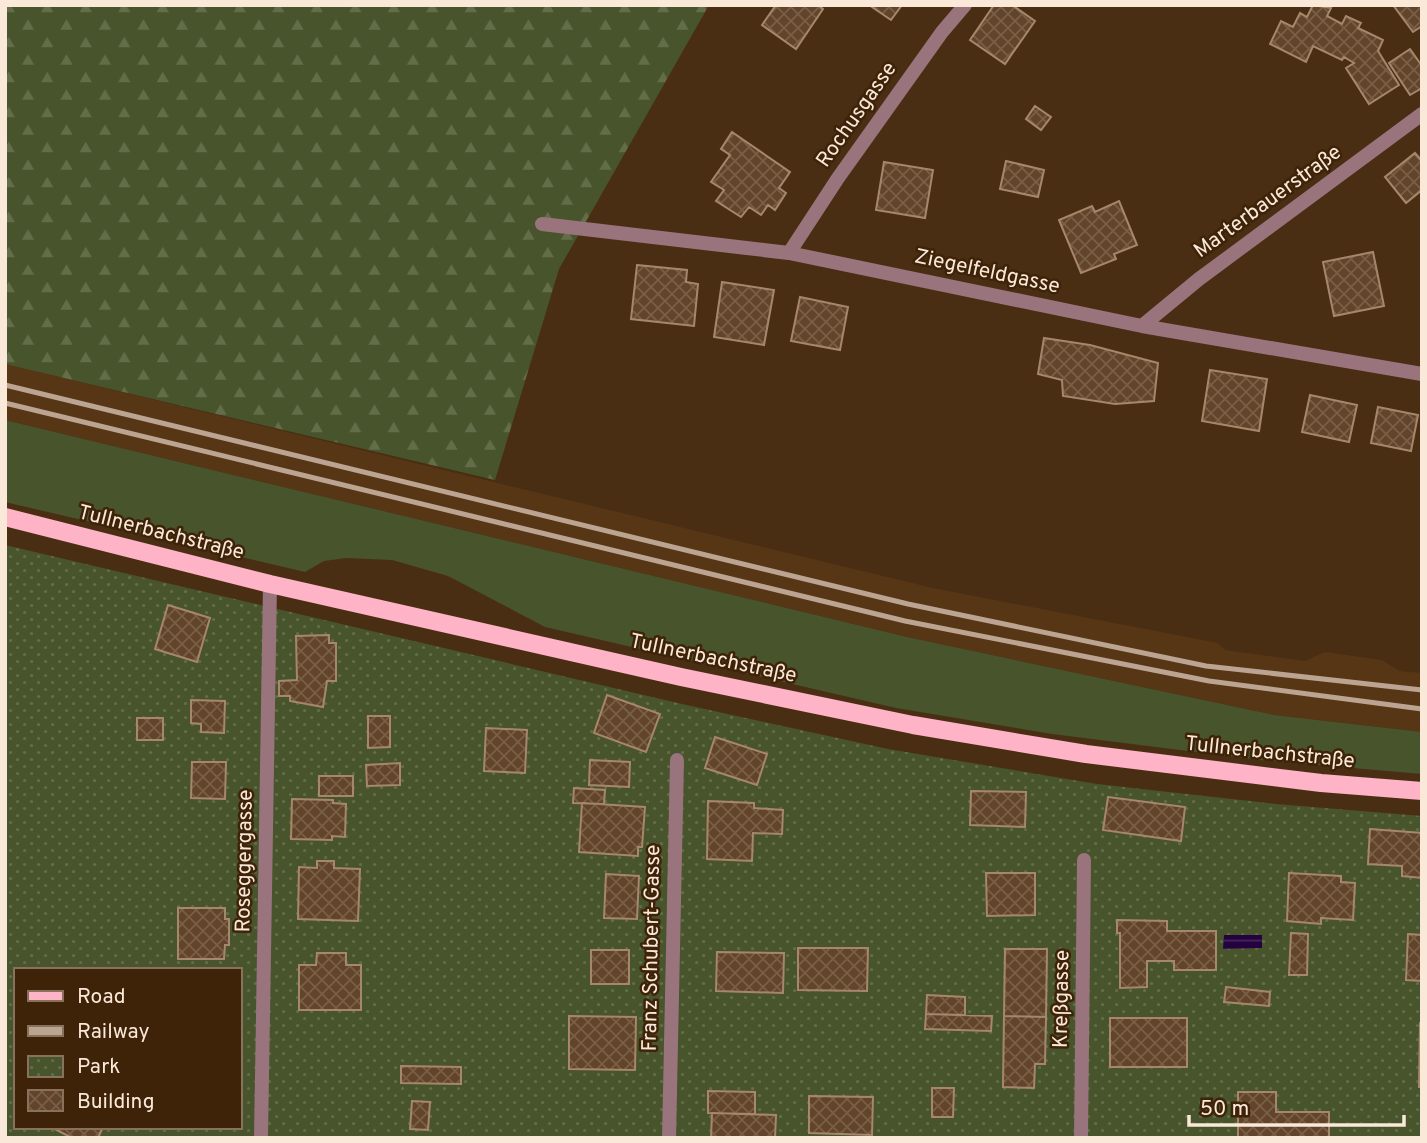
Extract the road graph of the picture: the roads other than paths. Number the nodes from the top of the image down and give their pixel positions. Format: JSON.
{"nodes":[{"id":1,"x":965,"y":5,"type":"edge"},
{"id":2,"x":1422,"y":114,"type":"edge"},
{"id":3,"x":542,"y":224,"type":"dead end"},
{"id":4,"x":789,"y":253,"type":"junction"},
{"id":5,"x":1142,"y":326,"type":"junction"},
{"id":6,"x":1422,"y":374,"type":"edge"},
{"id":7,"x":5,"y":517,"type":"edge"},
{"id":8,"x":271,"y":584,"type":"junction"},
{"id":9,"x":677,"y":760,"type":"dead end"},
{"id":10,"x":1422,"y":791,"type":"edge"},
{"id":11,"x":1084,"y":860,"type":"dead end"},
{"id":12,"x":261,"y":1138,"type":"edge"},
{"id":13,"x":669,"y":1138,"type":"edge"},
{"id":14,"x":1081,"y":1138,"type":"edge"}],
"edges":[{"from":1,"to":4,"type":"street","name":"Rochusgasse"},
{"from":2,"to":5,"type":"street","name":"Marterbauerstraße"},
{"from":3,"to":4,"type":"street","name":"Ziegelfeldgasse"},
{"from":4,"to":5,"type":"street","name":"Ziegelfeldgasse"},
{"from":5,"to":6,"type":"street","name":"Ziegelfeldgasse"},
{"from":7,"to":8,"type":"main road","name":"Tullnerbachstraße"},
{"from":8,"to":10,"type":"main road","name":"Tullnerbachstraße"},
{"from":8,"to":12,"type":"street","name":"Roseggergasse"},
{"from":9,"to":13,"type":"street","name":"Franz Schubert-Gasse"},
{"from":11,"to":14,"type":"street","name":"Kreßgasse"}]}
